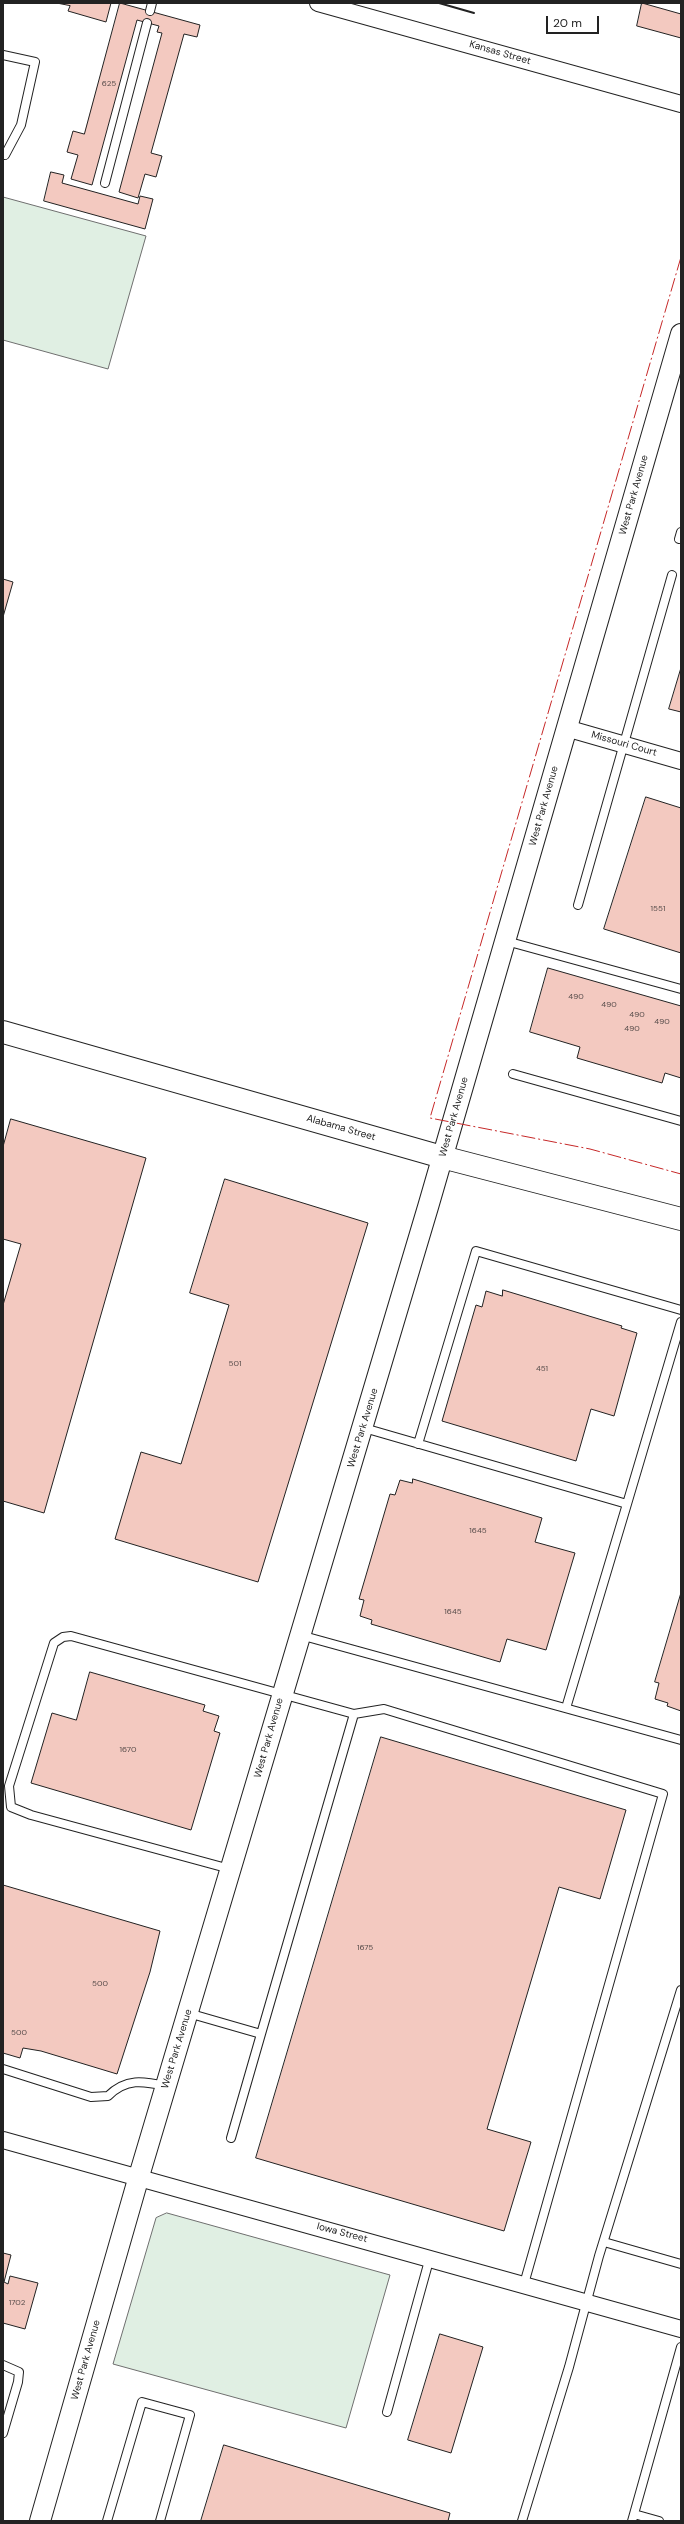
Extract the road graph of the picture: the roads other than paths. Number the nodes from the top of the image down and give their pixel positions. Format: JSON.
{"nodes":[{"id":1,"x":318,"y":3,"type":"edge"},
{"id":2,"x":147,"y":23,"type":"dead end"},
{"id":3,"x":3,"y":55,"type":"edge"},
{"id":4,"x":681,"y":104,"type":"edge"},
{"id":5,"x":3,"y":154,"type":"edge"},
{"id":6,"x":105,"y":183,"type":"dead end"},
{"id":7,"x":681,"y":334,"type":"edge"},
{"id":8,"x":678,"y":356,"type":"edge"},
{"id":9,"x":672,"y":575,"type":"dead end"},
{"id":10,"x":566,"y":728,"type":"junction"},
{"id":11,"x":625,"y":745,"type":"junction"},
{"id":12,"x":681,"y":761,"type":"edge"},
{"id":13,"x":578,"y":905,"type":"dead end"},
{"id":14,"x":506,"y":941,"type":"junction"},
{"id":15,"x":681,"y":989,"type":"edge"},
{"id":16,"x":3,"y":1032,"type":"edge"},
{"id":17,"x":513,"y":1074,"type":"dead end"},
{"id":18,"x":681,"y":1121,"type":"edge"},
{"id":19,"x":442,"y":1157,"type":"junction"},
{"id":20,"x":681,"y":1219,"type":"edge"},
{"id":21,"x":681,"y":1310,"type":"edge"},
{"id":22,"x":681,"y":1322,"type":"edge"},
{"id":23,"x":364,"y":1428,"type":"junction"},
{"id":24,"x":418,"y":1444,"type":"junction"},
{"id":25,"x":627,"y":1504,"type":"junction"},
{"id":26,"x":300,"y":1634,"type":"junction"},
{"id":27,"x":282,"y":1694,"type":"junction"},
{"id":28,"x":566,"y":1708,"type":"junction"},
{"id":29,"x":354,"y":1714,"type":"junction"},
{"id":30,"x":681,"y":1740,"type":"edge"},
{"id":31,"x":230,"y":1869,"type":"junction"},
{"id":32,"x":681,"y":1990,"type":"edge"},
{"id":33,"x":188,"y":2012,"type":"junction"},
{"id":34,"x":261,"y":2034,"type":"junction"},
{"id":35,"x":3,"y":2069,"type":"edge"},
{"id":36,"x":166,"y":2086,"type":"junction"},
{"id":37,"x":230,"y":2138,"type":"dead end"},
{"id":38,"x":3,"y":2140,"type":"edge"},
{"id":39,"x":139,"y":2176,"type":"junction"},
{"id":40,"x":604,"y":2242,"type":"junction"},
{"id":41,"x":430,"y":2257,"type":"junction"},
{"id":42,"x":681,"y":2264,"type":"edge"},
{"id":43,"x":524,"y":2284,"type":"junction"},
{"id":44,"x":587,"y":2302,"type":"junction"},
{"id":45,"x":681,"y":2329,"type":"edge"},
{"id":46,"x":681,"y":2347,"type":"edge"},
{"id":47,"x":3,"y":2365,"type":"edge"},
{"id":48,"x":387,"y":2412,"type":"dead end"},
{"id":49,"x":3,"y":2433,"type":"edge"},
{"id":50,"x":633,"y":2517,"type":"edge"},
{"id":51,"x":40,"y":2521,"type":"edge"},
{"id":52,"x":107,"y":2521,"type":"edge"},
{"id":53,"x":160,"y":2521,"type":"edge"},
{"id":54,"x":522,"y":2521,"type":"edge"},
{"id":55,"x":659,"y":2521,"type":"edge"}],
"edges":[{"from":1,"to":4,"type":"street","name":"Kansas Street"},
{"from":2,"to":6,"type":"lane"},
{"from":3,"to":5,"type":"lane"},
{"from":7,"to":8,"type":"street","name":"West Park Avenue"},
{"from":8,"to":10,"type":"street","name":"West Park Avenue"},
{"from":9,"to":11,"type":"lane"},
{"from":10,"to":11,"type":"street","name":"Missouri Court"},
{"from":10,"to":14,"type":"street","name":"West Park Avenue"},
{"from":11,"to":12,"type":"street","name":"Missouri Court"},
{"from":11,"to":13,"type":"lane"},
{"from":14,"to":15,"type":"lane"},
{"from":14,"to":19,"type":"street","name":"West Park Avenue"},
{"from":16,"to":19,"type":"main road","name":"Alabama Street"},
{"from":17,"to":18,"type":"lane"},
{"from":19,"to":20,"type":"main road","name":"Alabama Street"},
{"from":19,"to":23,"type":"street","name":"West Park Avenue"},
{"from":21,"to":24,"type":"lane"},
{"from":22,"to":25,"type":"lane"},
{"from":23,"to":24,"type":"lane"},
{"from":23,"to":26,"type":"street","name":"West Park Avenue"},
{"from":24,"to":25,"type":"lane"},
{"from":25,"to":28,"type":"lane"},
{"from":26,"to":27,"type":"street","name":"West Park Avenue"},
{"from":26,"to":28,"type":"lane"},
{"from":27,"to":29,"type":"lane"},
{"from":27,"to":31,"type":"street","name":"West Park Avenue"},
{"from":27,"to":31,"type":"lane"},
{"from":28,"to":30,"type":"lane"},
{"from":29,"to":34,"type":"lane"},
{"from":29,"to":43,"type":"lane"},
{"from":31,"to":33,"type":"street","name":"West Park Avenue"},
{"from":32,"to":40,"type":"lane"},
{"from":33,"to":34,"type":"lane"},
{"from":33,"to":36,"type":"street","name":"West Park Avenue"},
{"from":34,"to":37,"type":"lane"},
{"from":35,"to":36,"type":"lane"},
{"from":36,"to":39,"type":"street","name":"West Park Avenue"},
{"from":38,"to":39,"type":"street","name":"Iowa Street"},
{"from":39,"to":41,"type":"street","name":"Iowa Street"},
{"from":39,"to":51,"type":"street","name":"West Park Avenue"},
{"from":40,"to":42,"type":"lane"},
{"from":40,"to":44,"type":"lane"},
{"from":41,"to":43,"type":"street","name":"Iowa Street"},
{"from":41,"to":48,"type":"lane"},
{"from":43,"to":44,"type":"street","name":"Iowa Street"},
{"from":44,"to":45,"type":"street","name":"Iowa Street"},
{"from":44,"to":54,"type":"lane"},
{"from":46,"to":50,"type":"lane"},
{"from":47,"to":49,"type":"lane"},
{"from":50,"to":55,"type":"lane"},
{"from":52,"to":53,"type":"lane"}]}
